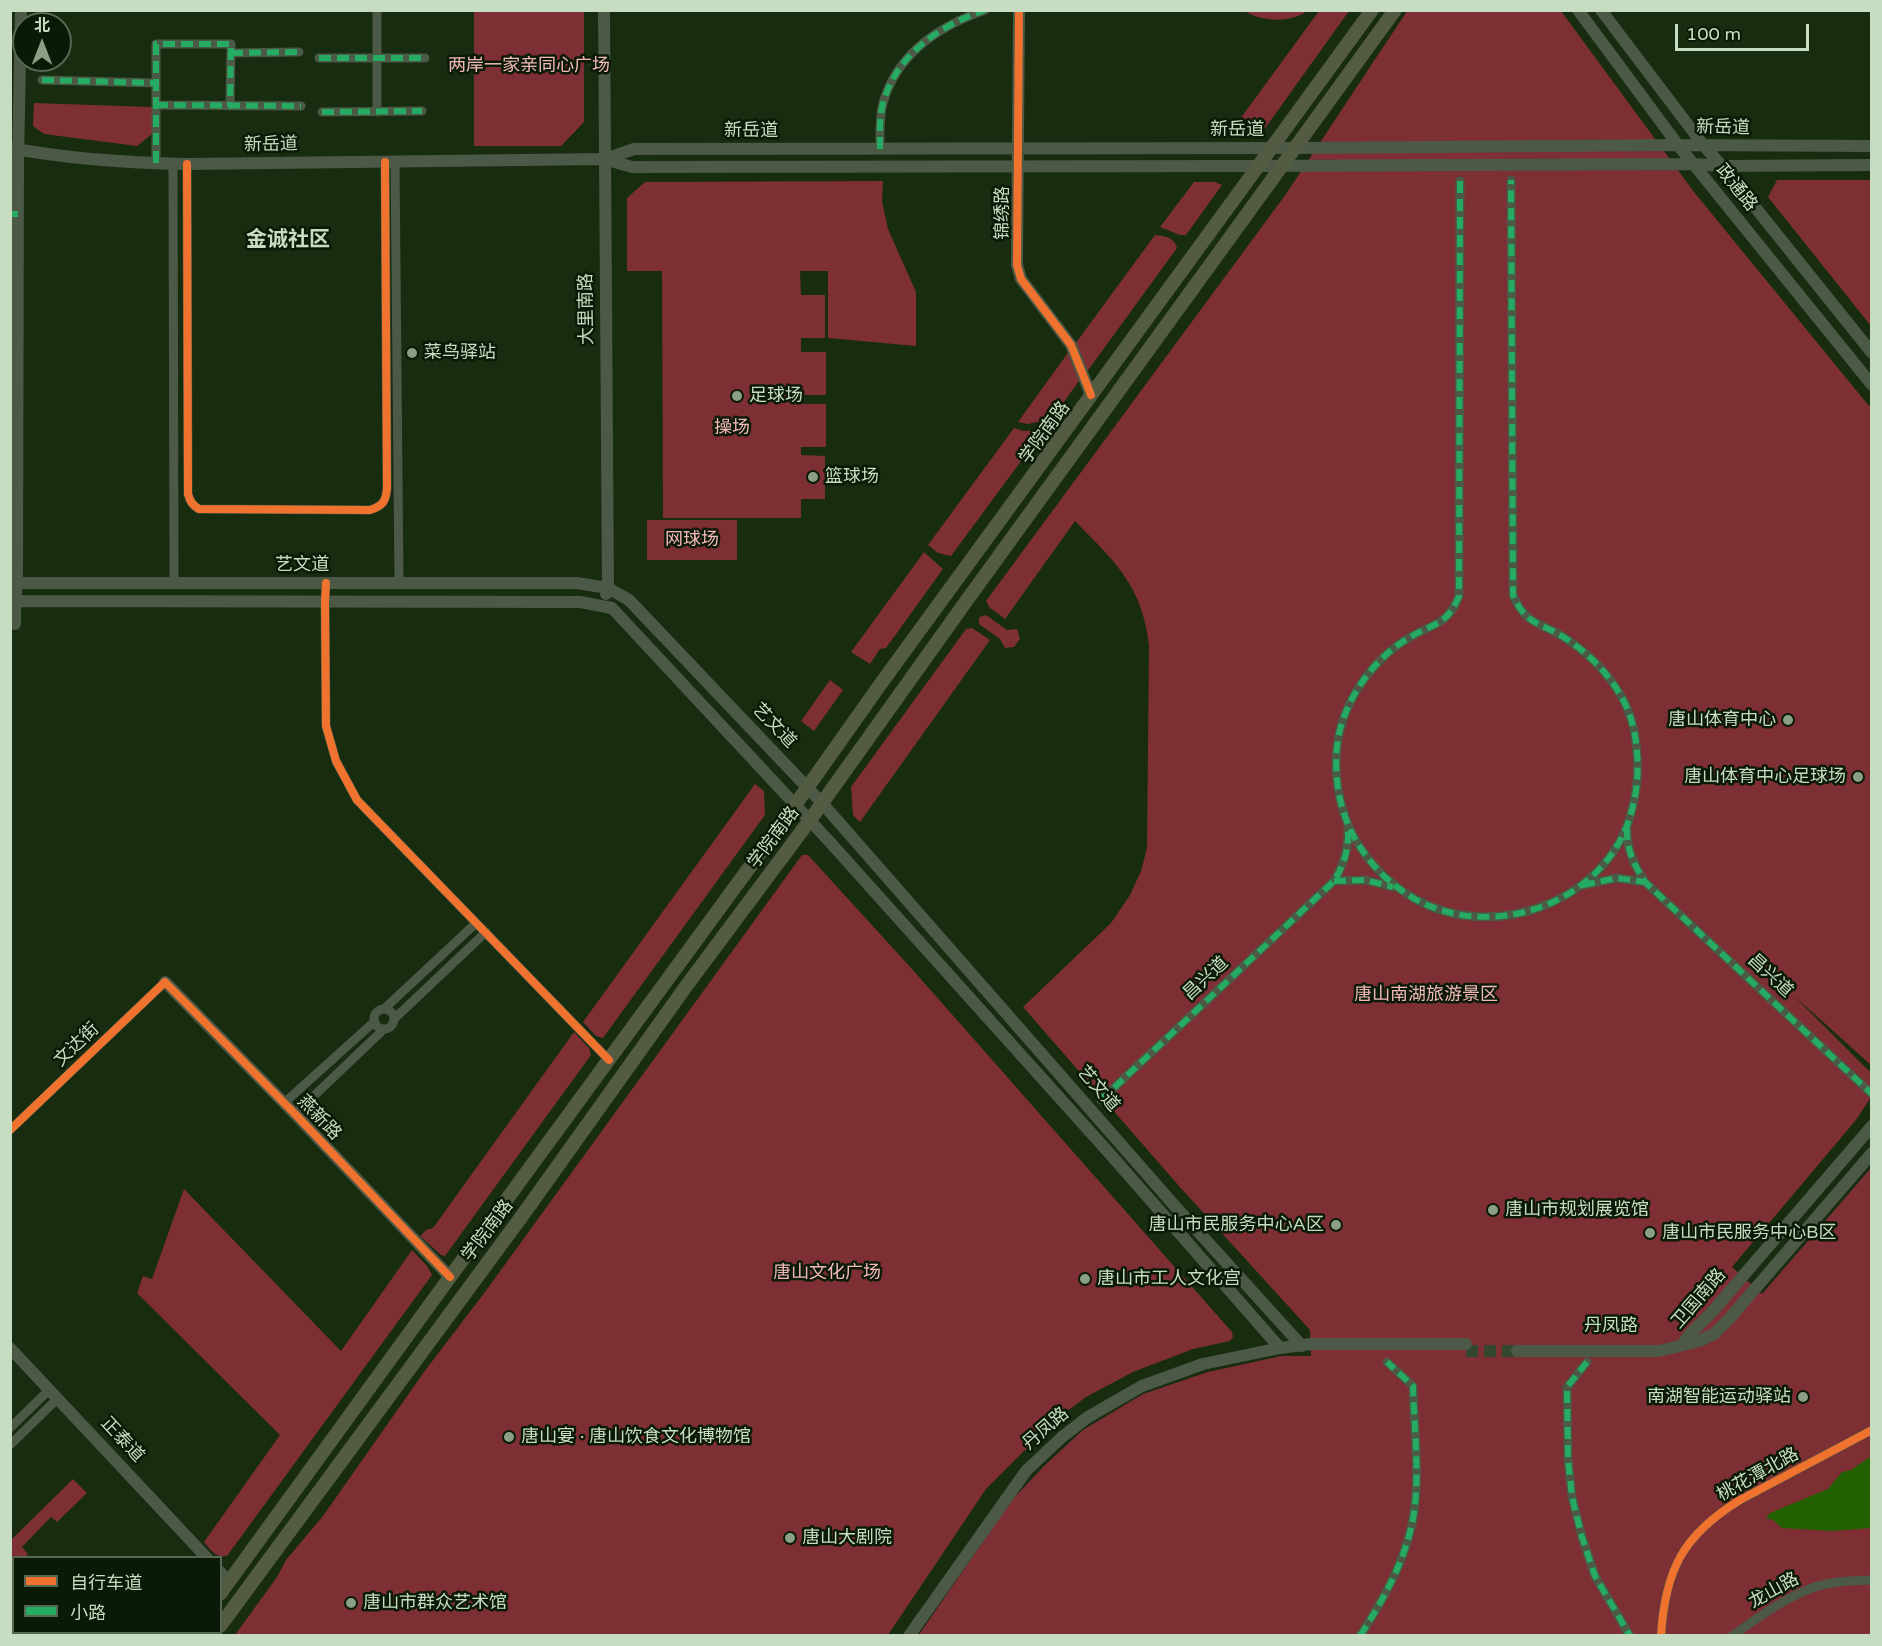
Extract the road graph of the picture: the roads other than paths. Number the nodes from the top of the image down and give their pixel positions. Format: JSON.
{"nodes":[{"id":1,"x":21,"y":10,"type":"edge"},
{"id":2,"x":377,"y":10,"type":"edge"},
{"id":3,"x":604,"y":10,"type":"edge"},
{"id":4,"x":985,"y":10,"type":"edge"},
{"id":5,"x":1019,"y":10,"type":"edge"},
{"id":6,"x":1372,"y":10,"type":"edge"},
{"id":7,"x":1395,"y":10,"type":"edge"},
{"id":8,"x":1578,"y":10,"type":"edge"},
{"id":9,"x":1601,"y":10,"type":"edge"},
{"id":10,"x":299,"y":52,"type":"dead end"},
{"id":11,"x":231,"y":53,"type":"junction"},
{"id":12,"x":319,"y":58,"type":"dead end"},
{"id":13,"x":377,"y":58,"type":"junction"},
{"id":14,"x":425,"y":58,"type":"dead end"},
{"id":15,"x":42,"y":80,"type":"dead end"},
{"id":16,"x":156,"y":83,"type":"junction"},
{"id":17,"x":156,"y":105,"type":"junction"},
{"id":18,"x":230,"y":106,"type":"junction"},
{"id":19,"x":301,"y":106,"type":"dead end"},
{"id":20,"x":422,"y":111,"type":"dead end"},
{"id":21,"x":322,"y":112,"type":"dead end"},
{"id":22,"x":377,"y":112,"type":"junction"},
{"id":23,"x":1678,"y":145,"type":"junction"},
{"id":24,"x":1704,"y":146,"type":"junction"},
{"id":25,"x":1872,"y":146,"type":"edge"},
{"id":26,"x":1271,"y":148,"type":"junction"},
{"id":27,"x":1296,"y":148,"type":"junction"},
{"id":28,"x":15,"y":149,"type":"edge"},
{"id":29,"x":880,"y":149,"type":"junction"},
{"id":30,"x":1018,"y":149,"type":"junction"},
{"id":31,"x":604,"y":159,"type":"junction"},
{"id":32,"x":390,"y":162,"type":"junction"},
{"id":33,"x":156,"y":163,"type":"junction"},
{"id":34,"x":173,"y":164,"type":"junction"},
{"id":35,"x":188,"y":164,"type":"junction"},
{"id":36,"x":1694,"y":164,"type":"junction"},
{"id":37,"x":1872,"y":165,"type":"edge"},
{"id":38,"x":1018,"y":166,"type":"junction"},
{"id":39,"x":1258,"y":166,"type":"junction"},
{"id":40,"x":1282,"y":166,"type":"junction"},
{"id":41,"x":1722,"y":166,"type":"junction"},
{"id":42,"x":1511,"y":180,"type":"dead end"},
{"id":43,"x":1460,"y":182,"type":"dead end"},
{"id":44,"x":14,"y":214,"type":"edge"},
{"id":45,"x":1872,"y":353,"type":"edge"},
{"id":46,"x":1869,"y":376,"type":"edge"},
{"id":47,"x":1091,"y":395,"type":"junction"},
{"id":48,"x":14,"y":439,"type":"edge"},
{"id":49,"x":399,"y":582,"type":"junction"},
{"id":50,"x":14,"y":583,"type":"edge"},
{"id":51,"x":174,"y":583,"type":"junction"},
{"id":52,"x":326,"y":583,"type":"junction"},
{"id":53,"x":608,"y":588,"type":"junction"},
{"id":54,"x":13,"y":601,"type":"edge"},
{"id":55,"x":325,"y":602,"type":"junction"},
{"id":56,"x":601,"y":606,"type":"junction"},
{"id":57,"x":15,"y":624,"type":"dead end"},
{"id":58,"x":807,"y":787,"type":"junction"},
{"id":59,"x":822,"y":803,"type":"junction"},
{"id":60,"x":795,"y":805,"type":"junction"},
{"id":61,"x":810,"y":820,"type":"junction"},
{"id":62,"x":1627,"y":825,"type":"junction"},
{"id":63,"x":1348,"y":826,"type":"junction"},
{"id":64,"x":1334,"y":881,"type":"junction"},
{"id":65,"x":1645,"y":882,"type":"junction"},
{"id":66,"x":1581,"y":885,"type":"junction"},
{"id":67,"x":1399,"y":889,"type":"junction"},
{"id":68,"x":476,"y":923,"type":"junction"},
{"id":69,"x":486,"y":933,"type":"junction"},
{"id":70,"x":165,"y":982,"type":"joint"},
{"id":71,"x":384,"y":1008,"type":"junction"},
{"id":72,"x":394,"y":1019,"type":"junction"},
{"id":73,"x":374,"y":1022,"type":"junction"},
{"id":74,"x":384,"y":1029,"type":"junction"},
{"id":75,"x":609,"y":1060,"type":"junction"},
{"id":76,"x":1872,"y":1094,"type":"edge"},
{"id":77,"x":1101,"y":1100,"type":"dead end"},
{"id":78,"x":284,"y":1103,"type":"junction"},
{"id":79,"x":1094,"y":1112,"type":"junction"},
{"id":80,"x":295,"y":1114,"type":"junction"},
{"id":81,"x":1083,"y":1123,"type":"junction"},
{"id":82,"x":1872,"y":1126,"type":"edge"},
{"id":83,"x":10,"y":1130,"type":"edge"},
{"id":84,"x":1872,"y":1153,"type":"edge"},
{"id":85,"x":450,"y":1277,"type":"junction"},
{"id":86,"x":1683,"y":1344,"type":"junction"},
{"id":87,"x":1302,"y":1346,"type":"junction"},
{"id":88,"x":10,"y":1348,"type":"edge"},
{"id":89,"x":1280,"y":1348,"type":"junction"},
{"id":90,"x":1517,"y":1348,"type":"tunnel mouth"},
{"id":91,"x":1387,"y":1362,"type":"dead end"},
{"id":92,"x":1587,"y":1362,"type":"dead end"},
{"id":93,"x":54,"y":1394,"type":"junction"},
{"id":94,"x":10,"y":1428,"type":"edge"},
{"id":95,"x":1872,"y":1430,"type":"edge"},
{"id":96,"x":10,"y":1444,"type":"edge"},
{"id":97,"x":206,"y":1556,"type":"edge"},
{"id":98,"x":225,"y":1577,"type":"edge"},
{"id":99,"x":1872,"y":1580,"type":"edge"},
{"id":100,"x":222,"y":1623,"type":"edge"},
{"id":101,"x":909,"y":1635,"type":"edge"},
{"id":102,"x":1360,"y":1635,"type":"edge"},
{"id":103,"x":1630,"y":1635,"type":"edge"},
{"id":104,"x":1661,"y":1635,"type":"edge"},
{"id":105,"x":1732,"y":1635,"type":"edge"}],
"edges":[{"from":1,"to":28,"type":"main road"},
{"from":2,"to":13,"type":"street"},
{"from":3,"to":31,"type":"main road","name":"大里南路"},
{"from":4,"to":29,"type":"street"},
{"from":5,"to":30,"type":"main road","name":"锦绣路"},
{"from":6,"to":26,"type":"main road","name":"学院南路"},
{"from":7,"to":27,"type":"main road","name":"学院南路"},
{"from":8,"to":23,"type":"main road","name":"政通路"},
{"from":9,"to":24,"type":"main road","name":"政通路"},
{"from":10,"to":11,"type":"street"},
{"from":11,"to":16,"type":"street"},
{"from":11,"to":18,"type":"street"},
{"from":12,"to":13,"type":"street"},
{"from":13,"to":14,"type":"street"},
{"from":13,"to":22,"type":"street"},
{"from":15,"to":16,"type":"street"},
{"from":16,"to":17,"type":"street"},
{"from":17,"to":18,"type":"street"},
{"from":17,"to":33,"type":"street"},
{"from":18,"to":19,"type":"street"},
{"from":20,"to":22,"type":"street"},
{"from":21,"to":22,"type":"street"},
{"from":23,"to":24,"type":"main road","name":"新岳道"},
{"from":23,"to":27,"type":"main road","name":"新岳道"},
{"from":23,"to":36,"type":"main road","name":"政通路"},
{"from":24,"to":25,"type":"main road","name":"新岳道"},
{"from":24,"to":41,"type":"main road","name":"政通路"},
{"from":26,"to":27,"type":"main road","name":"新岳道"},
{"from":26,"to":30,"type":"main road","name":"新岳道"},
{"from":26,"to":39,"type":"main road","name":"学院南路"},
{"from":27,"to":40,"type":"main road","name":"学院南路"},
{"from":28,"to":33,"type":"main road","name":"新岳道"},
{"from":28,"to":44,"type":"main road"},
{"from":29,"to":30,"type":"main road","name":"新岳道"},
{"from":29,"to":31,"type":"main road","name":"新岳道"},
{"from":30,"to":38,"type":"main road","name":"锦绣路"},
{"from":31,"to":32,"type":"main road","name":"新岳道"},
{"from":31,"to":38,"type":"main road","name":"新岳道"},
{"from":31,"to":53,"type":"main road","name":"大里南路"},
{"from":32,"to":35,"type":"main road","name":"新岳道"},
{"from":32,"to":35,"type":"street"},
{"from":32,"to":49,"type":"street"},
{"from":33,"to":34,"type":"main road","name":"新岳道"},
{"from":34,"to":35,"type":"main road","name":"新岳道"},
{"from":34,"to":51,"type":"street"},
{"from":36,"to":40,"type":"main road","name":"新岳道"},
{"from":36,"to":41,"type":"main road","name":"新岳道"},
{"from":36,"to":46,"type":"main road","name":"政通路"},
{"from":37,"to":41,"type":"main road","name":"新岳道"},
{"from":38,"to":39,"type":"main road","name":"新岳道"},
{"from":38,"to":47,"type":"main road","name":"锦绣路"},
{"from":39,"to":40,"type":"main road","name":"新岳道"},
{"from":39,"to":47,"type":"main road","name":"学院南路"},
{"from":40,"to":59,"type":"main road","name":"学院南路"},
{"from":41,"to":45,"type":"main road","name":"政通路"},
{"from":42,"to":62,"type":"street"},
{"from":43,"to":63,"type":"street"},
{"from":44,"to":48,"type":"main road"},
{"from":47,"to":58,"type":"main road","name":"学院南路"},
{"from":48,"to":50,"type":"main road"},
{"from":49,"to":52,"type":"main road","name":"艺文道"},
{"from":49,"to":53,"type":"main road","name":"艺文道"},
{"from":50,"to":51,"type":"main road","name":"艺文道"},
{"from":50,"to":54,"type":"main road"},
{"from":51,"to":52,"type":"main road","name":"艺文道"},
{"from":52,"to":55,"type":"street"},
{"from":53,"to":56,"type":"main road","name":"大里南路"},
{"from":53,"to":58,"type":"main road","name":"艺文道"},
{"from":54,"to":55,"type":"main road","name":"艺文道"},
{"from":54,"to":57,"type":"main road"},
{"from":55,"to":56,"type":"main road","name":"艺文道"},
{"from":55,"to":68,"type":"street"},
{"from":56,"to":60,"type":"main road","name":"艺文道"},
{"from":58,"to":59,"type":"main road","name":"艺文道"},
{"from":58,"to":60,"type":"main road","name":"学院南路"},
{"from":59,"to":61,"type":"main road","name":"学院南路"},
{"from":59,"to":79,"type":"main road","name":"艺文道"},
{"from":60,"to":61,"type":"main road","name":"艺文道"},
{"from":60,"to":75,"type":"main road","name":"学院南路"},
{"from":61,"to":81,"type":"main road","name":"艺文道"},
{"from":61,"to":100,"type":"main road","name":"学院南路"},
{"from":62,"to":65,"type":"street"},
{"from":62,"to":66,"type":"street"},
{"from":63,"to":64,"type":"street"},
{"from":63,"to":67,"type":"street"},
{"from":64,"to":67,"type":"street"},
{"from":64,"to":77,"type":"street","name":"昌兴道"},
{"from":65,"to":66,"type":"street"},
{"from":65,"to":76,"type":"street","name":"昌兴道"},
{"from":66,"to":67,"type":"street"},
{"from":68,"to":69,"type":"street"},
{"from":68,"to":71,"type":"street"},
{"from":69,"to":72,"type":"street"},
{"from":69,"to":75,"type":"street"},
{"from":70,"to":78,"type":"main road","name":"燕新路"},
{"from":70,"to":83,"type":"street","name":"文达街"},
{"from":71,"to":72,"type":"street"},
{"from":71,"to":73,"type":"street"},
{"from":72,"to":74,"type":"street"},
{"from":73,"to":74,"type":"street"},
{"from":73,"to":78,"type":"street"},
{"from":74,"to":80,"type":"street"},
{"from":75,"to":85,"type":"main road","name":"学院南路"},
{"from":78,"to":80,"type":"main road","name":"燕新路"},
{"from":79,"to":81,"type":"main road"},
{"from":79,"to":87,"type":"main road","name":"艺文道"},
{"from":80,"to":85,"type":"main road","name":"燕新路"},
{"from":81,"to":89,"type":"main road","name":"艺文道"},
{"from":82,"to":86,"type":"main road","name":"卫国南路"},
{"from":84,"to":86,"type":"main road","name":"卫国南路"},
{"from":85,"to":98,"type":"main road","name":"学院南路"},
{"from":86,"to":90,"type":"main road","name":"丹凤路"},
{"from":87,"to":89,"type":"main road","name":"丹凤路"},
{"from":87,"to":89,"type":"main road","name":"丹凤路"},
{"from":88,"to":93,"type":"main road","name":"正泰道"},
{"from":89,"to":101,"type":"main road","name":"丹凤路"},
{"from":91,"to":102,"type":"street"},
{"from":92,"to":103,"type":"street"},
{"from":93,"to":94,"type":"street"},
{"from":93,"to":96,"type":"street"},
{"from":93,"to":97,"type":"main road","name":"正泰道"},
{"from":95,"to":104,"type":"street","name":"桃花潭北路"},
{"from":99,"to":105,"type":"street","name":"龙山路"}]}
